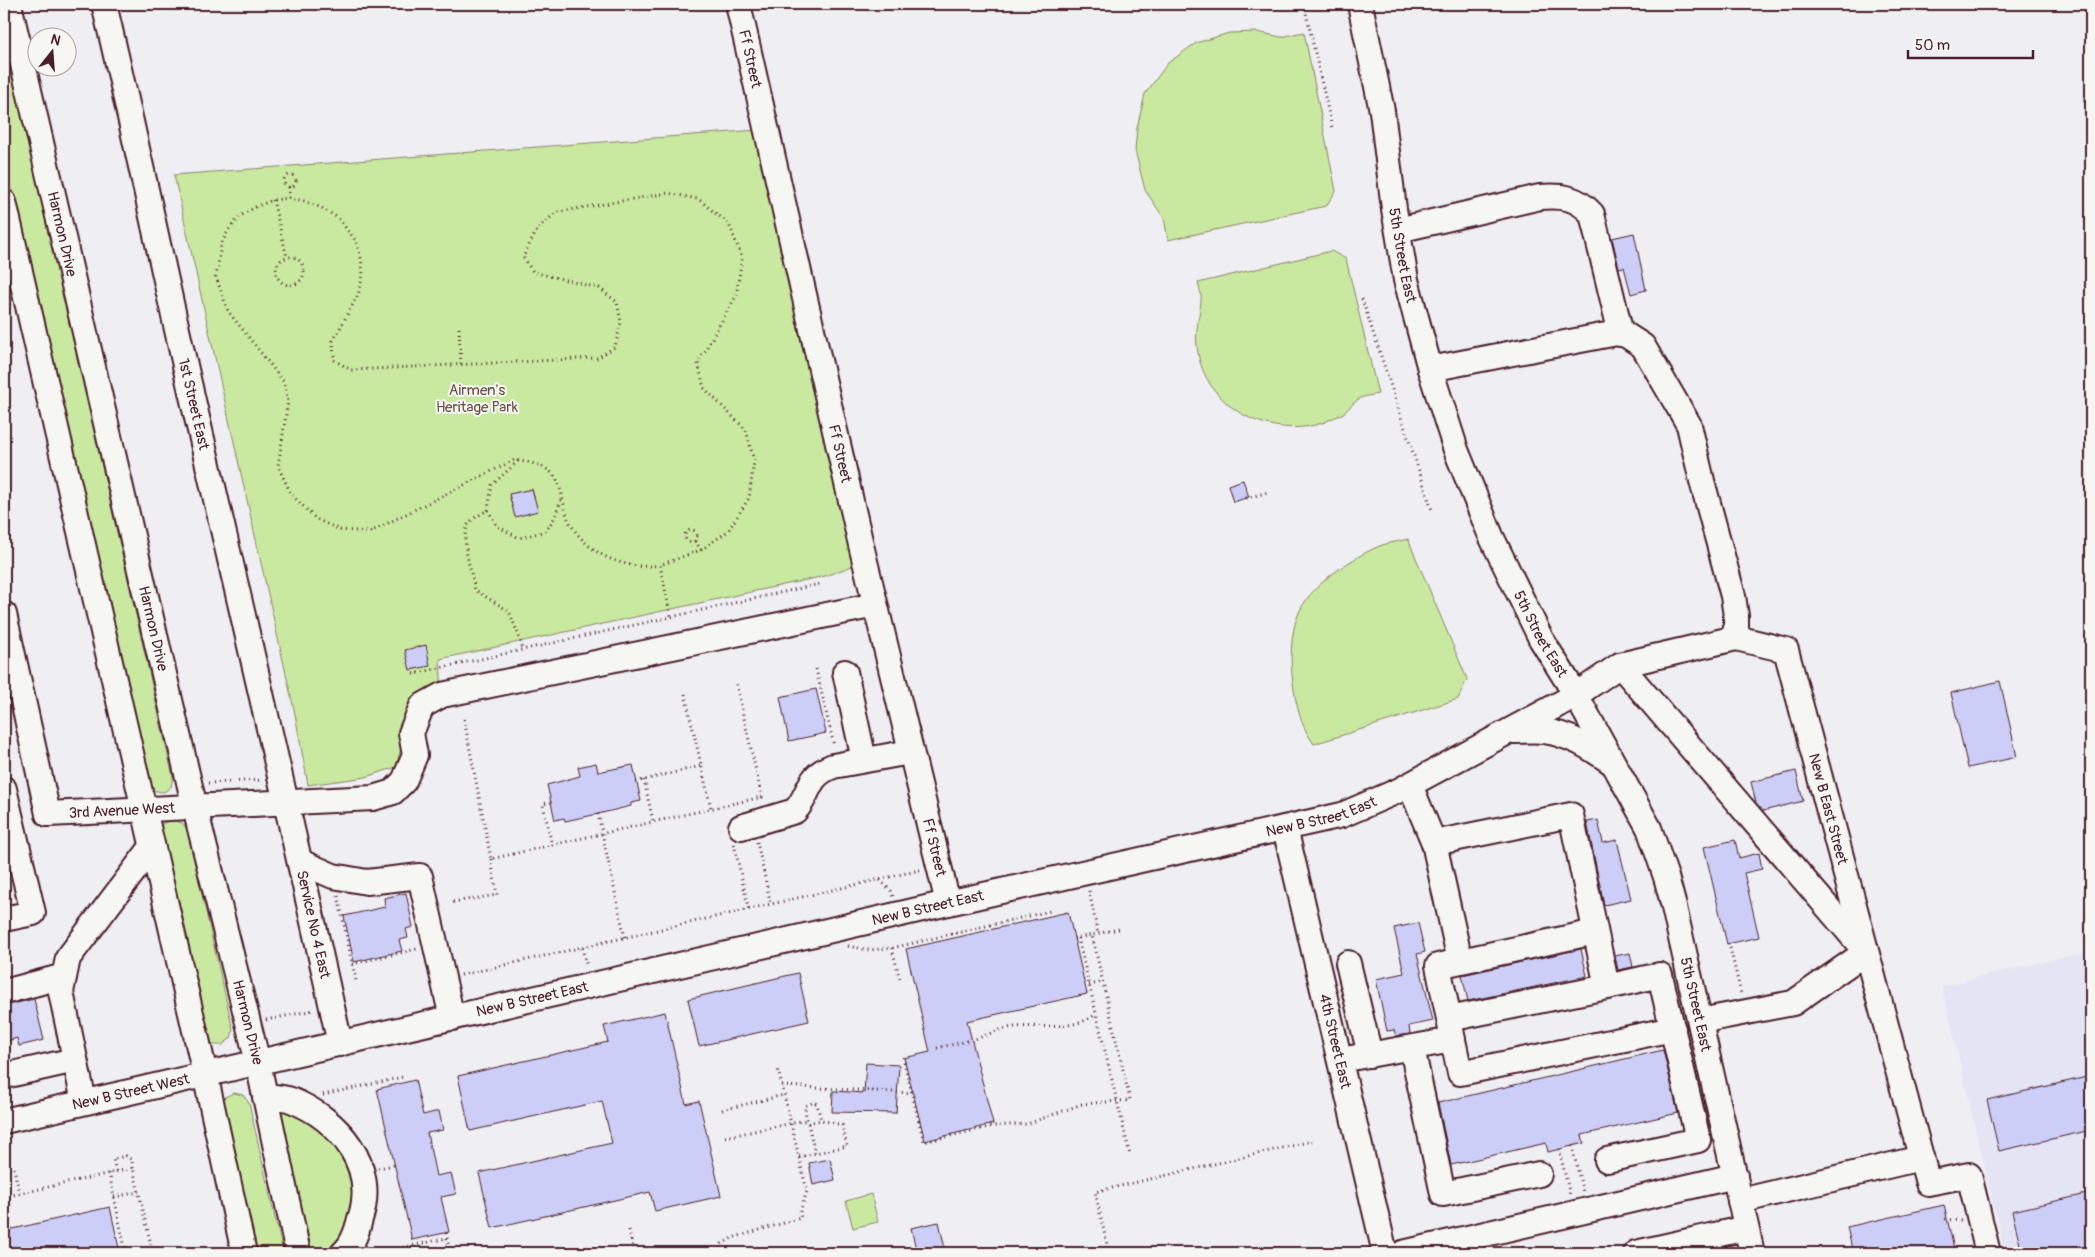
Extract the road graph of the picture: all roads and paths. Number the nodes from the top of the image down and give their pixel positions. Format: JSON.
{"nodes":[{"id":1,"x":9,"y":4,"type":"edge"},
{"id":2,"x":104,"y":4,"type":"edge"},
{"id":3,"x":738,"y":4,"type":"edge"},
{"id":4,"x":1304,"y":4,"type":"edge"},
{"id":5,"x":1360,"y":4,"type":"edge"},
{"id":6,"x":1332,"y":128,"type":"dead end"},
{"id":7,"x":289,"y":186,"type":"dead end"},
{"id":8,"x":289,"y":198,"type":"junction"},
{"id":9,"x":273,"y":200,"type":"junction"},
{"id":10,"x":4,"y":202,"type":"edge"},
{"id":11,"x":1398,"y":230,"type":"junction"},
{"id":12,"x":287,"y":257,"type":"junction"},
{"id":13,"x":1362,"y":299,"type":"dead end"},
{"id":14,"x":459,"y":328,"type":"dead end"},
{"id":15,"x":1621,"y":334,"type":"junction"},
{"id":16,"x":461,"y":364,"type":"junction"},
{"id":17,"x":1430,"y":369,"type":"junction"},
{"id":18,"x":519,"y":460,"type":"junction"},
{"id":19,"x":1269,"y":492,"type":"dead end"},
{"id":20,"x":562,"y":497,"type":"junction"},
{"id":21,"x":1246,"y":498,"type":"dead end"},
{"id":22,"x":488,"y":510,"type":"junction"},
{"id":23,"x":1432,"y":510,"type":"dead end"},
{"id":24,"x":695,"y":541,"type":"dead end"},
{"id":25,"x":701,"y":550,"type":"junction"},
{"id":26,"x":660,"y":565,"type":"junction"},
{"id":27,"x":820,"y":584,"type":"dead end"},
{"id":28,"x":875,"y":605,"type":"junction"},
{"id":29,"x":4,"y":614,"type":"edge"},
{"id":30,"x":671,"y":617,"type":"junction"},
{"id":31,"x":1736,"y":638,"type":"junction"},
{"id":32,"x":522,"y":650,"type":"junction"},
{"id":33,"x":1620,"y":665,"type":"junction"},
{"id":34,"x":816,"y":669,"type":"dead end"},
{"id":35,"x":845,"y":672,"type":"dead end"},
{"id":36,"x":413,"y":674,"type":"dead end"},
{"id":37,"x":10,"y":682,"type":"edge"},
{"id":38,"x":736,"y":684,"type":"dead end"},
{"id":39,"x":685,"y":694,"type":"dead end"},
{"id":40,"x":1576,"y":695,"type":"junction"},
{"id":41,"x":464,"y":719,"type":"dead end"},
{"id":42,"x":1511,"y":731,"type":"junction"},
{"id":43,"x":910,"y":752,"type":"junction"},
{"id":44,"x":864,"y":760,"type":"junction"},
{"id":45,"x":1613,"y":763,"type":"junction"},
{"id":46,"x":838,"y":765,"type":"junction"},
{"id":47,"x":701,"y":766,"type":"junction"},
{"id":48,"x":644,"y":780,"type":"junction"},
{"id":49,"x":636,"y":782,"type":"dead end"},
{"id":50,"x":201,"y":784,"type":"dead end"},
{"id":51,"x":1410,"y":786,"type":"junction"},
{"id":52,"x":4,"y":789,"type":"edge"},
{"id":53,"x":285,"y":792,"type":"junction"},
{"id":54,"x":747,"y":800,"type":"junction"},
{"id":55,"x":551,"y":802,"type":"dead end"},
{"id":56,"x":725,"y":805,"type":"junction"},
{"id":57,"x":195,"y":808,"type":"junction"},
{"id":58,"x":711,"y":808,"type":"junction"},
{"id":59,"x":144,"y":810,"type":"junction"},
{"id":60,"x":48,"y":814,"type":"junction"},
{"id":61,"x":598,"y":814,"type":"dead end"},
{"id":62,"x":653,"y":822,"type":"junction"},
{"id":63,"x":739,"y":827,"type":"junction"},
{"id":64,"x":1285,"y":828,"type":"junction"},
{"id":65,"x":602,"y":833,"type":"junction"},
{"id":66,"x":9,"y":838,"type":"edge"},
{"id":67,"x":1434,"y":842,"type":"junction"},
{"id":68,"x":552,"y":845,"type":"junction"},
{"id":69,"x":152,"y":848,"type":"junction"},
{"id":70,"x":491,"y":859,"type":"junction"},
{"id":71,"x":301,"y":862,"type":"junction"},
{"id":72,"x":921,"y":870,"type":"dead end"},
{"id":73,"x":1085,"y":873,"type":"junction"},
{"id":74,"x":333,"y":876,"type":"junction"},
{"id":75,"x":453,"y":902,"type":"dead end"},
{"id":76,"x":948,"y":903,"type":"junction"},
{"id":77,"x":771,"y":905,"type":"junction"},
{"id":78,"x":749,"y":910,"type":"junction"},
{"id":79,"x":1050,"y":911,"type":"dead end"},
{"id":80,"x":4,"y":919,"type":"edge"},
{"id":81,"x":1119,"y":929,"type":"dead end"},
{"id":82,"x":1595,"y":932,"type":"junction"},
{"id":83,"x":1098,"y":934,"type":"junction"},
{"id":84,"x":1092,"y":935,"type":"junction"},
{"id":85,"x":625,"y":938,"type":"junction"},
{"id":86,"x":1729,"y":943,"type":"dead end"},
{"id":87,"x":843,"y":945,"type":"dead end"},
{"id":88,"x":422,"y":948,"type":"dead end"},
{"id":89,"x":892,"y":948,"type":"junction"},
{"id":90,"x":1866,"y":952,"type":"junction"},
{"id":91,"x":1348,"y":963,"type":"dead end"},
{"id":92,"x":352,"y":964,"type":"junction"},
{"id":93,"x":1450,"y":964,"type":"junction"},
{"id":94,"x":66,"y":967,"type":"junction"},
{"id":95,"x":356,"y":980,"type":"dead end"},
{"id":96,"x":443,"y":980,"type":"junction"},
{"id":97,"x":900,"y":980,"type":"dead end"},
{"id":98,"x":1103,"y":982,"type":"junction"},
{"id":99,"x":1089,"y":985,"type":"junction"},
{"id":100,"x":1607,"y":987,"type":"junction"},
{"id":101,"x":4,"y":992,"type":"edge"},
{"id":102,"x":332,"y":1006,"type":"junction"},
{"id":103,"x":1745,"y":1012,"type":"junction"},
{"id":104,"x":1096,"y":1014,"type":"junction"},
{"id":105,"x":452,"y":1018,"type":"junction"},
{"id":106,"x":266,"y":1020,"type":"dead end"},
{"id":107,"x":1700,"y":1021,"type":"junction"},
{"id":108,"x":1673,"y":1029,"type":"junction"},
{"id":109,"x":1451,"y":1030,"type":"junction"},
{"id":110,"x":340,"y":1044,"type":"junction"},
{"id":111,"x":936,"y":1048,"type":"dead end"},
{"id":112,"x":1412,"y":1048,"type":"junction"},
{"id":113,"x":1370,"y":1055,"type":"junction"},
{"id":114,"x":903,"y":1057,"type":"dead end"},
{"id":115,"x":75,"y":1060,"type":"junction"},
{"id":116,"x":1340,"y":1060,"type":"junction"},
{"id":117,"x":258,"y":1063,"type":"junction"},
{"id":118,"x":778,"y":1069,"type":"dead end"},
{"id":119,"x":205,"y":1074,"type":"junction"},
{"id":120,"x":4,"y":1076,"type":"edge"},
{"id":121,"x":403,"y":1077,"type":"dead end"},
{"id":122,"x":782,"y":1086,"type":"junction"},
{"id":123,"x":912,"y":1093,"type":"junction"},
{"id":124,"x":320,"y":1095,"type":"dead end"},
{"id":125,"x":784,"y":1095,"type":"junction"},
{"id":126,"x":265,"y":1096,"type":"junction"},
{"id":127,"x":84,"y":1102,"type":"junction"},
{"id":128,"x":1118,"y":1102,"type":"junction"},
{"id":129,"x":722,"y":1110,"type":"dead end"},
{"id":130,"x":821,"y":1120,"type":"junction"},
{"id":131,"x":4,"y":1121,"type":"edge"},
{"id":132,"x":808,"y":1122,"type":"junction"},
{"id":133,"x":791,"y":1123,"type":"junction"},
{"id":134,"x":725,"y":1136,"type":"dead end"},
{"id":135,"x":1312,"y":1141,"type":"dead end"},
{"id":136,"x":1572,"y":1146,"type":"dead end"},
{"id":137,"x":1559,"y":1149,"type":"dead end"},
{"id":138,"x":815,"y":1153,"type":"junction"},
{"id":139,"x":1130,"y":1155,"type":"dead end"},
{"id":140,"x":799,"y":1156,"type":"junction"},
{"id":141,"x":1921,"y":1158,"type":"junction"},
{"id":142,"x":1607,"y":1160,"type":"dead end"},
{"id":143,"x":395,"y":1165,"type":"dead end"},
{"id":144,"x":14,"y":1168,"type":"dead end"},
{"id":145,"x":133,"y":1168,"type":"junction"},
{"id":146,"x":375,"y":1168,"type":"dead end"},
{"id":147,"x":116,"y":1171,"type":"junction"},
{"id":148,"x":109,"y":1173,"type":"junction"},
{"id":149,"x":1539,"y":1174,"type":"dead end"},
{"id":150,"x":1735,"y":1176,"type":"junction"},
{"id":151,"x":139,"y":1192,"type":"junction"},
{"id":152,"x":19,"y":1193,"type":"junction"},
{"id":153,"x":4,"y":1197,"type":"edge"},
{"id":154,"x":114,"y":1197,"type":"junction"},
{"id":155,"x":1740,"y":1201,"type":"junction"},
{"id":156,"x":1581,"y":1212,"type":"junction"},
{"id":157,"x":1746,"y":1228,"type":"junction"},
{"id":158,"x":629,"y":1230,"type":"dead end"},
{"id":159,"x":446,"y":1233,"type":"dead end"},
{"id":160,"x":447,"y":1238,"type":"junction"},
{"id":161,"x":4,"y":1243,"type":"edge"},
{"id":162,"x":1035,"y":1248,"type":"dead end"},
{"id":163,"x":6,"y":1253,"type":"edge"},
{"id":164,"x":126,"y":1253,"type":"edge"},
{"id":165,"x":153,"y":1253,"type":"edge"},
{"id":166,"x":244,"y":1253,"type":"edge"},
{"id":167,"x":298,"y":1253,"type":"edge"},
{"id":168,"x":343,"y":1253,"type":"edge"},
{"id":169,"x":379,"y":1253,"type":"edge"},
{"id":170,"x":450,"y":1253,"type":"edge"},
{"id":171,"x":634,"y":1253,"type":"edge"},
{"id":172,"x":657,"y":1253,"type":"edge"},
{"id":173,"x":674,"y":1253,"type":"edge"},
{"id":174,"x":717,"y":1253,"type":"edge"},
{"id":175,"x":1010,"y":1253,"type":"edge"},
{"id":176,"x":1108,"y":1253,"type":"edge"},
{"id":177,"x":1385,"y":1253,"type":"edge"},
{"id":178,"x":1403,"y":1253,"type":"edge"},
{"id":179,"x":1636,"y":1253,"type":"edge"},
{"id":180,"x":1752,"y":1253,"type":"edge"},
{"id":181,"x":1988,"y":1253,"type":"edge"}],
"edges":[{"from":1,"to":57,"type":"street","name":"Harmon Drive"},
{"from":2,"to":53,"type":"street","name":"1st Street East"},
{"from":3,"to":28,"type":"street","name":"Ff Street"},
{"from":4,"to":6,"type":"path"},
{"from":5,"to":11,"type":"street","name":"5th Street East"},
{"from":7,"to":8,"type":"path"},
{"from":8,"to":9,"type":"path"},
{"from":8,"to":16,"type":"path"},
{"from":9,"to":12,"type":"path"},
{"from":9,"to":18,"type":"path"},
{"from":10,"to":59,"type":"street"},
{"from":11,"to":15,"type":"street"},
{"from":11,"to":17,"type":"street","name":"5th Street East"},
{"from":12,"to":12,"type":"path"},
{"from":13,"to":23,"type":"path"},
{"from":14,"to":16,"type":"path"},
{"from":15,"to":17,"type":"street"},
{"from":15,"to":31,"type":"street"},
{"from":16,"to":25,"type":"path"},
{"from":17,"to":40,"type":"street","name":"5th Street East"},
{"from":18,"to":20,"type":"path"},
{"from":18,"to":22,"type":"path"},
{"from":19,"to":21,"type":"path"},
{"from":20,"to":22,"type":"path"},
{"from":20,"to":26,"type":"path"},
{"from":22,"to":32,"type":"path"},
{"from":24,"to":25,"type":"path"},
{"from":25,"to":26,"type":"path"},
{"from":26,"to":30,"type":"path"},
{"from":27,"to":30,"type":"path"},
{"from":28,"to":43,"type":"street","name":"Ff Street"},
{"from":28,"to":53,"type":"street","name":"3rd Avenue West"},
{"from":29,"to":37,"type":"street"},
{"from":30,"to":32,"type":"path"},
{"from":31,"to":33,"type":"street","name":"New B East Street"},
{"from":31,"to":90,"type":"street","name":"New B East Street"},
{"from":32,"to":36,"type":"path"},
{"from":33,"to":40,"type":"street","name":"New B East Street"},
{"from":33,"to":90,"type":"street"},
{"from":34,"to":46,"type":"path"},
{"from":35,"to":44,"type":"street"},
{"from":37,"to":60,"type":"street"},
{"from":38,"to":54,"type":"path"},
{"from":39,"to":47,"type":"path"},
{"from":40,"to":42,"type":"street","name":"New B Street East"},
{"from":40,"to":45,"type":"street","name":"5th Street East"},
{"from":41,"to":70,"type":"path"},
{"from":42,"to":45,"type":"street"},
{"from":42,"to":51,"type":"street","name":"New B Street East"},
{"from":43,"to":44,"type":"street"},
{"from":43,"to":76,"type":"street","name":"Ff Street"},
{"from":44,"to":46,"type":"street"},
{"from":45,"to":107,"type":"street","name":"5th Street East"},
{"from":46,"to":63,"type":"street"},
{"from":47,"to":48,"type":"path"},
{"from":47,"to":58,"type":"path"},
{"from":48,"to":49,"type":"path"},
{"from":48,"to":62,"type":"path"},
{"from":50,"to":53,"type":"path"},
{"from":51,"to":64,"type":"street","name":"New B Street East"},
{"from":51,"to":67,"type":"street"},
{"from":52,"to":66,"type":"street"},
{"from":53,"to":57,"type":"street","name":"3rd Avenue West"},
{"from":53,"to":71,"type":"street","name":"Service No 4 East"},
{"from":54,"to":56,"type":"path"},
{"from":54,"to":63,"type":"path"},
{"from":55,"to":68,"type":"path"},
{"from":56,"to":58,"type":"path"},
{"from":56,"to":63,"type":"path"},
{"from":57,"to":59,"type":"street","name":"3rd Avenue West"},
{"from":57,"to":117,"type":"street","name":"Harmon Drive"},
{"from":58,"to":62,"type":"path"},
{"from":59,"to":60,"type":"street","name":"3rd Avenue West"},
{"from":59,"to":69,"type":"street"},
{"from":60,"to":66,"type":"street"},
{"from":61,"to":65,"type":"path"},
{"from":62,"to":65,"type":"path"},
{"from":63,"to":77,"type":"path"},
{"from":63,"to":78,"type":"path"},
{"from":64,"to":73,"type":"street","name":"New B Street East"},
{"from":64,"to":116,"type":"street","name":"4th Street East"},
{"from":65,"to":68,"type":"path"},
{"from":65,"to":85,"type":"path"},
{"from":66,"to":80,"type":"street"},
{"from":67,"to":82,"type":"street"},
{"from":67,"to":93,"type":"street"},
{"from":68,"to":70,"type":"path"},
{"from":69,"to":94,"type":"street"},
{"from":69,"to":119,"type":"street"},
{"from":70,"to":75,"type":"path"},
{"from":71,"to":74,"type":"street"},
{"from":71,"to":102,"type":"street","name":"Service No 4 East"},
{"from":72,"to":77,"type":"path"},
{"from":73,"to":76,"type":"street","name":"New B Street East"},
{"from":73,"to":83,"type":"path"},
{"from":74,"to":92,"type":"path"},
{"from":74,"to":96,"type":"street"},
{"from":76,"to":105,"type":"street","name":"New B Street East"},
{"from":77,"to":78,"type":"path"},
{"from":78,"to":85,"type":"path"},
{"from":79,"to":89,"type":"path"},
{"from":81,"to":83,"type":"path"},
{"from":82,"to":93,"type":"street"},
{"from":82,"to":100,"type":"street"},
{"from":83,"to":84,"type":"path"},
{"from":84,"to":98,"type":"path"},
{"from":84,"to":99,"type":"path"},
{"from":85,"to":96,"type":"path"},
{"from":86,"to":103,"type":"path"},
{"from":87,"to":89,"type":"path"},
{"from":88,"to":92,"type":"path"},
{"from":89,"to":97,"type":"path"},
{"from":90,"to":103,"type":"street"},
{"from":90,"to":141,"type":"street","name":"New B East Street"},
{"from":91,"to":113,"type":"street"},
{"from":92,"to":95,"type":"path"},
{"from":93,"to":109,"type":"street"},
{"from":94,"to":101,"type":"street"},
{"from":94,"to":115,"type":"street"},
{"from":96,"to":105,"type":"street"},
{"from":98,"to":99,"type":"path"},
{"from":98,"to":128,"type":"path"},
{"from":99,"to":104,"type":"path"},
{"from":100,"to":108,"type":"street"},
{"from":100,"to":109,"type":"street"},
{"from":102,"to":106,"type":"path"},
{"from":102,"to":110,"type":"street","name":"Service No 4 East"},
{"from":103,"to":107,"type":"street"},
{"from":104,"to":111,"type":"path"},
{"from":104,"to":128,"type":"path"},
{"from":105,"to":110,"type":"street","name":"New B Street East"},
{"from":107,"to":150,"type":"street","name":"5th Street East"},
{"from":108,"to":109,"type":"street"},
{"from":108,"to":142,"type":"street"},
{"from":109,"to":112,"type":"street"},
{"from":110,"to":117,"type":"street","name":"New B Street East"},
{"from":112,"to":113,"type":"street"},
{"from":112,"to":149,"type":"street"},
{"from":113,"to":116,"type":"street"},
{"from":114,"to":123,"type":"path"},
{"from":115,"to":120,"type":"street"},
{"from":115,"to":127,"type":"street"},
{"from":116,"to":177,"type":"street","name":"4th Street East"},
{"from":117,"to":119,"type":"street","name":"New B Street West"},
{"from":117,"to":126,"type":"street","name":"Harmon Drive"},
{"from":118,"to":122,"type":"path"},
{"from":119,"to":127,"type":"street","name":"New B Street West"},
{"from":119,"to":166,"type":"street"},
{"from":121,"to":124,"type":"path"},
{"from":122,"to":123,"type":"path"},
{"from":122,"to":125,"type":"path"},
{"from":123,"to":128,"type":"path"},
{"from":125,"to":129,"type":"path"},
{"from":125,"to":133,"type":"path"},
{"from":126,"to":167,"type":"street","name":"Harmon Drive"},
{"from":126,"to":168,"type":"street"},
{"from":127,"to":131,"type":"street","name":"New B Street West"},
{"from":128,"to":139,"type":"path"},
{"from":130,"to":132,"type":"path"},
{"from":130,"to":132,"type":"path"},
{"from":130,"to":138,"type":"path"},
{"from":132,"to":133,"type":"path"},
{"from":132,"to":138,"type":"path"},
{"from":133,"to":134,"type":"path"},
{"from":133,"to":140,"type":"path"},
{"from":135,"to":176,"type":"path"},
{"from":136,"to":156,"type":"path"},
{"from":137,"to":156,"type":"path"},
{"from":138,"to":140,"type":"path"},
{"from":140,"to":174,"type":"path"},
{"from":141,"to":155,"type":"street"},
{"from":141,"to":181,"type":"street","name":"New B East Street"},
{"from":143,"to":146,"type":"path"},
{"from":144,"to":152,"type":"path"},
{"from":145,"to":147,"type":"path"},
{"from":145,"to":147,"type":"path"},
{"from":145,"to":151,"type":"path"},
{"from":147,"to":148,"type":"path"},
{"from":148,"to":152,"type":"path"},
{"from":148,"to":154,"type":"path"},
{"from":150,"to":155,"type":"street","name":"5th Street East"},
{"from":150,"to":156,"type":"street"},
{"from":151,"to":154,"type":"path"},
{"from":151,"to":165,"type":"path"},
{"from":152,"to":153,"type":"path"},
{"from":154,"to":164,"type":"path"},
{"from":155,"to":157,"type":"street","name":"5th Street East"},
{"from":156,"to":178,"type":"street"},
{"from":157,"to":179,"type":"street"},
{"from":157,"to":180,"type":"street","name":"5th Street East"},
{"from":158,"to":171,"type":"path"},
{"from":159,"to":160,"type":"path"},
{"from":160,"to":169,"type":"path"},
{"from":160,"to":170,"type":"path"},
{"from":161,"to":163,"type":"path"},
{"from":162,"to":175,"type":"path"},
{"from":172,"to":173,"type":"path"}]}
